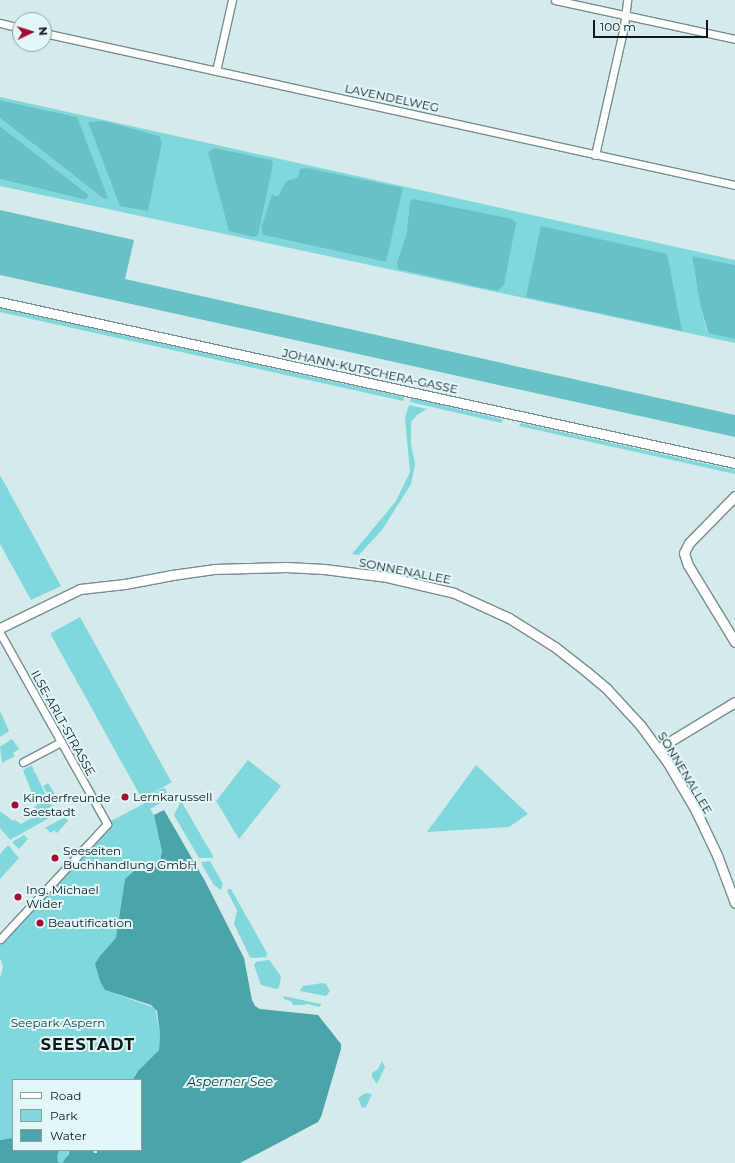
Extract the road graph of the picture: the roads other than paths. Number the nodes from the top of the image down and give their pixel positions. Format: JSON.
{"nodes":[{"id":1,"x":232,"y":0,"type":"edge"},
{"id":2,"x":554,"y":0,"type":"edge"},
{"id":3,"x":627,"y":0,"type":"edge"},
{"id":4,"x":624,"y":15,"type":"junction"},
{"id":5,"x":0,"y":24,"type":"edge"},
{"id":6,"x":12,"y":26,"type":"edge"},
{"id":7,"x":52,"y":35,"type":"edge"},
{"id":8,"x":735,"y":39,"type":"edge"},
{"id":9,"x":216,"y":71,"type":"junction"},
{"id":10,"x":595,"y":155,"type":"junction"},
{"id":11,"x":735,"y":185,"type":"edge"},
{"id":12,"x":0,"y":302,"type":"edge"},
{"id":13,"x":735,"y":463,"type":"edge"},
{"id":14,"x":735,"y":496,"type":"edge"},
{"id":15,"x":0,"y":628,"type":"edge"},
{"id":16,"x":0,"y":634,"type":"edge"},
{"id":17,"x":735,"y":642,"type":"edge"},
{"id":18,"x":735,"y":702,"type":"edge"},
{"id":19,"x":61,"y":742,"type":"junction"},
{"id":20,"x":658,"y":748,"type":"junction"},
{"id":21,"x":23,"y":762,"type":"dead end"},
{"id":22,"x":735,"y":903,"type":"edge"},
{"id":23,"x":0,"y":939,"type":"edge"}],
"edges":[{"from":1,"to":9,"type":"street"},
{"from":2,"to":4,"type":"street"},
{"from":3,"to":4,"type":"street"},
{"from":4,"to":8,"type":"street"},
{"from":4,"to":10,"type":"street"},
{"from":5,"to":6,"type":"street"},
{"from":7,"to":9,"type":"street","name":"LAVENDELWEG"},
{"from":9,"to":10,"type":"street","name":"LAVENDELWEG"},
{"from":10,"to":11,"type":"street","name":"LAVENDELWEG"},
{"from":12,"to":13,"type":"street","name":"JOHANN-KUTSCHERA-GASSE"},
{"from":14,"to":17,"type":"street"},
{"from":15,"to":20,"type":"street","name":"SONNENALLEE"},
{"from":16,"to":19,"type":"street","name":"ILSE-ARLT-STRASSE"},
{"from":18,"to":20,"type":"street"},
{"from":19,"to":21,"type":"street"},
{"from":19,"to":23,"type":"street","name":"ILSE-ARLT-STRASSE"},
{"from":20,"to":22,"type":"street","name":"SONNENALLEE"}]}
